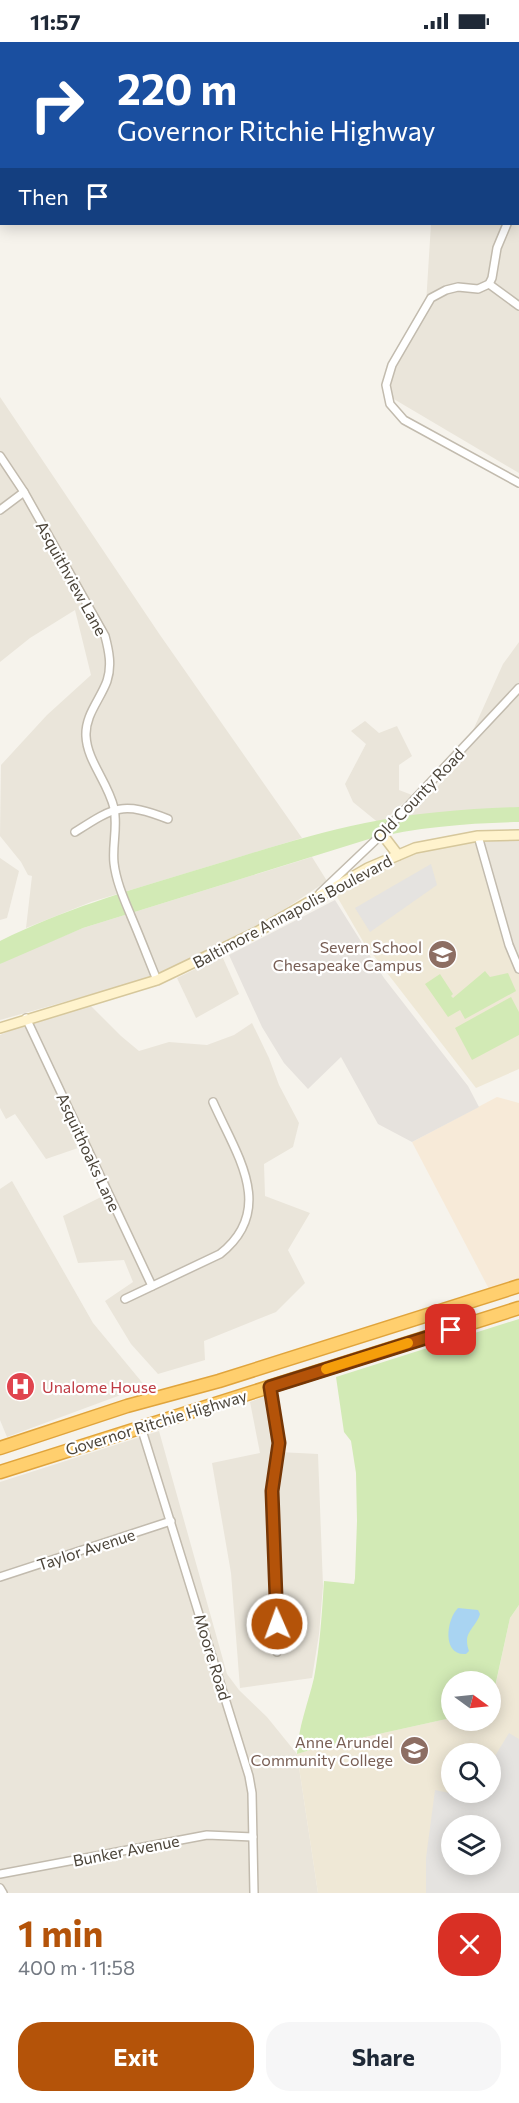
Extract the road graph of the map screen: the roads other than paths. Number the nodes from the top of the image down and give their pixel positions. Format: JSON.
{"nodes":[{"id":1,"x":507,"y":225,"type":"edge"},
{"id":2,"x":489,"y":284,"type":"junction"},
{"id":3,"x":519,"y":306,"type":"edge"},
{"id":4,"x":0,"y":456,"type":"edge"},
{"id":5,"x":519,"y":483,"type":"edge"},
{"id":6,"x":24,"y":492,"type":"junction"},
{"id":7,"x":0,"y":510,"type":"edge"},
{"id":8,"x":519,"y":688,"type":"edge"},
{"id":9,"x":114,"y":809,"type":"junction"},
{"id":10,"x":168,"y":819,"type":"dead end"},
{"id":11,"x":75,"y":832,"type":"dead end"},
{"id":12,"x":382,"y":834,"type":"junction"},
{"id":13,"x":519,"y":835,"type":"edge"},
{"id":14,"x":478,"y":836,"type":"junction"},
{"id":15,"x":398,"y":855,"type":"junction"},
{"id":16,"x":314,"y":899,"type":"junction"},
{"id":17,"x":519,"y":969,"type":"edge"},
{"id":18,"x":157,"y":980,"type":"junction"},
{"id":19,"x":26,"y":1018,"type":"junction"},
{"id":20,"x":0,"y":1028,"type":"edge"},
{"id":21,"x":213,"y":1102,"type":"dead end"},
{"id":22,"x":152,"y":1286,"type":"junction"},
{"id":23,"x":519,"y":1286,"type":"edge"},
{"id":24,"x":125,"y":1299,"type":"dead end"},
{"id":25,"x":519,"y":1308,"type":"edge"},
{"id":26,"x":219,"y":1381,"type":"junction"},
{"id":27,"x":270,"y":1387,"type":"junction"},
{"id":28,"x":225,"y":1400,"type":"junction"},
{"id":29,"x":141,"y":1427,"type":"junction"},
{"id":30,"x":0,"y":1448,"type":"edge"},
{"id":31,"x":0,"y":1472,"type":"edge"},
{"id":32,"x":171,"y":1521,"type":"junction"},
{"id":33,"x":0,"y":1577,"type":"edge"},
{"id":34,"x":277,"y":1652,"type":"dead end"},
{"id":35,"x":254,"y":1837,"type":"junction"},
{"id":36,"x":0,"y":1874,"type":"edge"},
{"id":37,"x":0,"y":1888,"type":"edge"},
{"id":38,"x":3,"y":1893,"type":"edge"},
{"id":39,"x":254,"y":1893,"type":"edge"}],
"edges":[{"from":1,"to":2,"type":"street"},
{"from":2,"to":3,"type":"street"},
{"from":2,"to":5,"type":"street"},
{"from":4,"to":6,"type":"street","name":"Asquithview Lane"},
{"from":6,"to":7,"type":"street"},
{"from":6,"to":9,"type":"street","name":"Asquithview Lane"},
{"from":8,"to":12,"type":"street","name":"Old County Road"},
{"from":9,"to":10,"type":"street"},
{"from":9,"to":11,"type":"street"},
{"from":9,"to":18,"type":"street","name":"Asquithview Lane"},
{"from":12,"to":15,"type":"street"},
{"from":12,"to":16,"type":"street","name":"Old County Road"},
{"from":13,"to":14,"type":"street","name":"Baltimore Annapolis Boulevard"},
{"from":14,"to":15,"type":"street","name":"Baltimore Annapolis Boulevard"},
{"from":14,"to":17,"type":"street"},
{"from":15,"to":16,"type":"street","name":"Baltimore Annapolis Boulevard"},
{"from":16,"to":18,"type":"street","name":"Baltimore Annapolis Boulevard"},
{"from":18,"to":19,"type":"street","name":"Baltimore Annapolis Boulevard"},
{"from":19,"to":20,"type":"street","name":"Baltimore Annapolis Boulevard"},
{"from":19,"to":22,"type":"street","name":"Asquithoaks Lane"},
{"from":21,"to":22,"type":"street"},
{"from":22,"to":24,"type":"street"},
{"from":23,"to":26,"type":"highway","name":"Governor Ritchie Highway"},
{"from":25,"to":27,"type":"highway","name":"Governor Ritchie Highway"},
{"from":26,"to":28,"type":"highway"},
{"from":26,"to":30,"type":"highway","name":"Governor Ritchie Highway"},
{"from":27,"to":28,"type":"highway","name":"Governor Ritchie Highway"},
{"from":27,"to":34,"type":"street"},
{"from":28,"to":29,"type":"highway","name":"Governor Ritchie Highway"},
{"from":29,"to":31,"type":"highway","name":"Governor Ritchie Highway"},
{"from":29,"to":32,"type":"street","name":"Moore Road"},
{"from":32,"to":33,"type":"street","name":"Taylor Avenue"},
{"from":32,"to":35,"type":"street","name":"Moore Road"},
{"from":35,"to":36,"type":"street","name":"Bunker Avenue"},
{"from":35,"to":39,"type":"street","name":"Moore Road"},
{"from":37,"to":38,"type":"street"}]}
